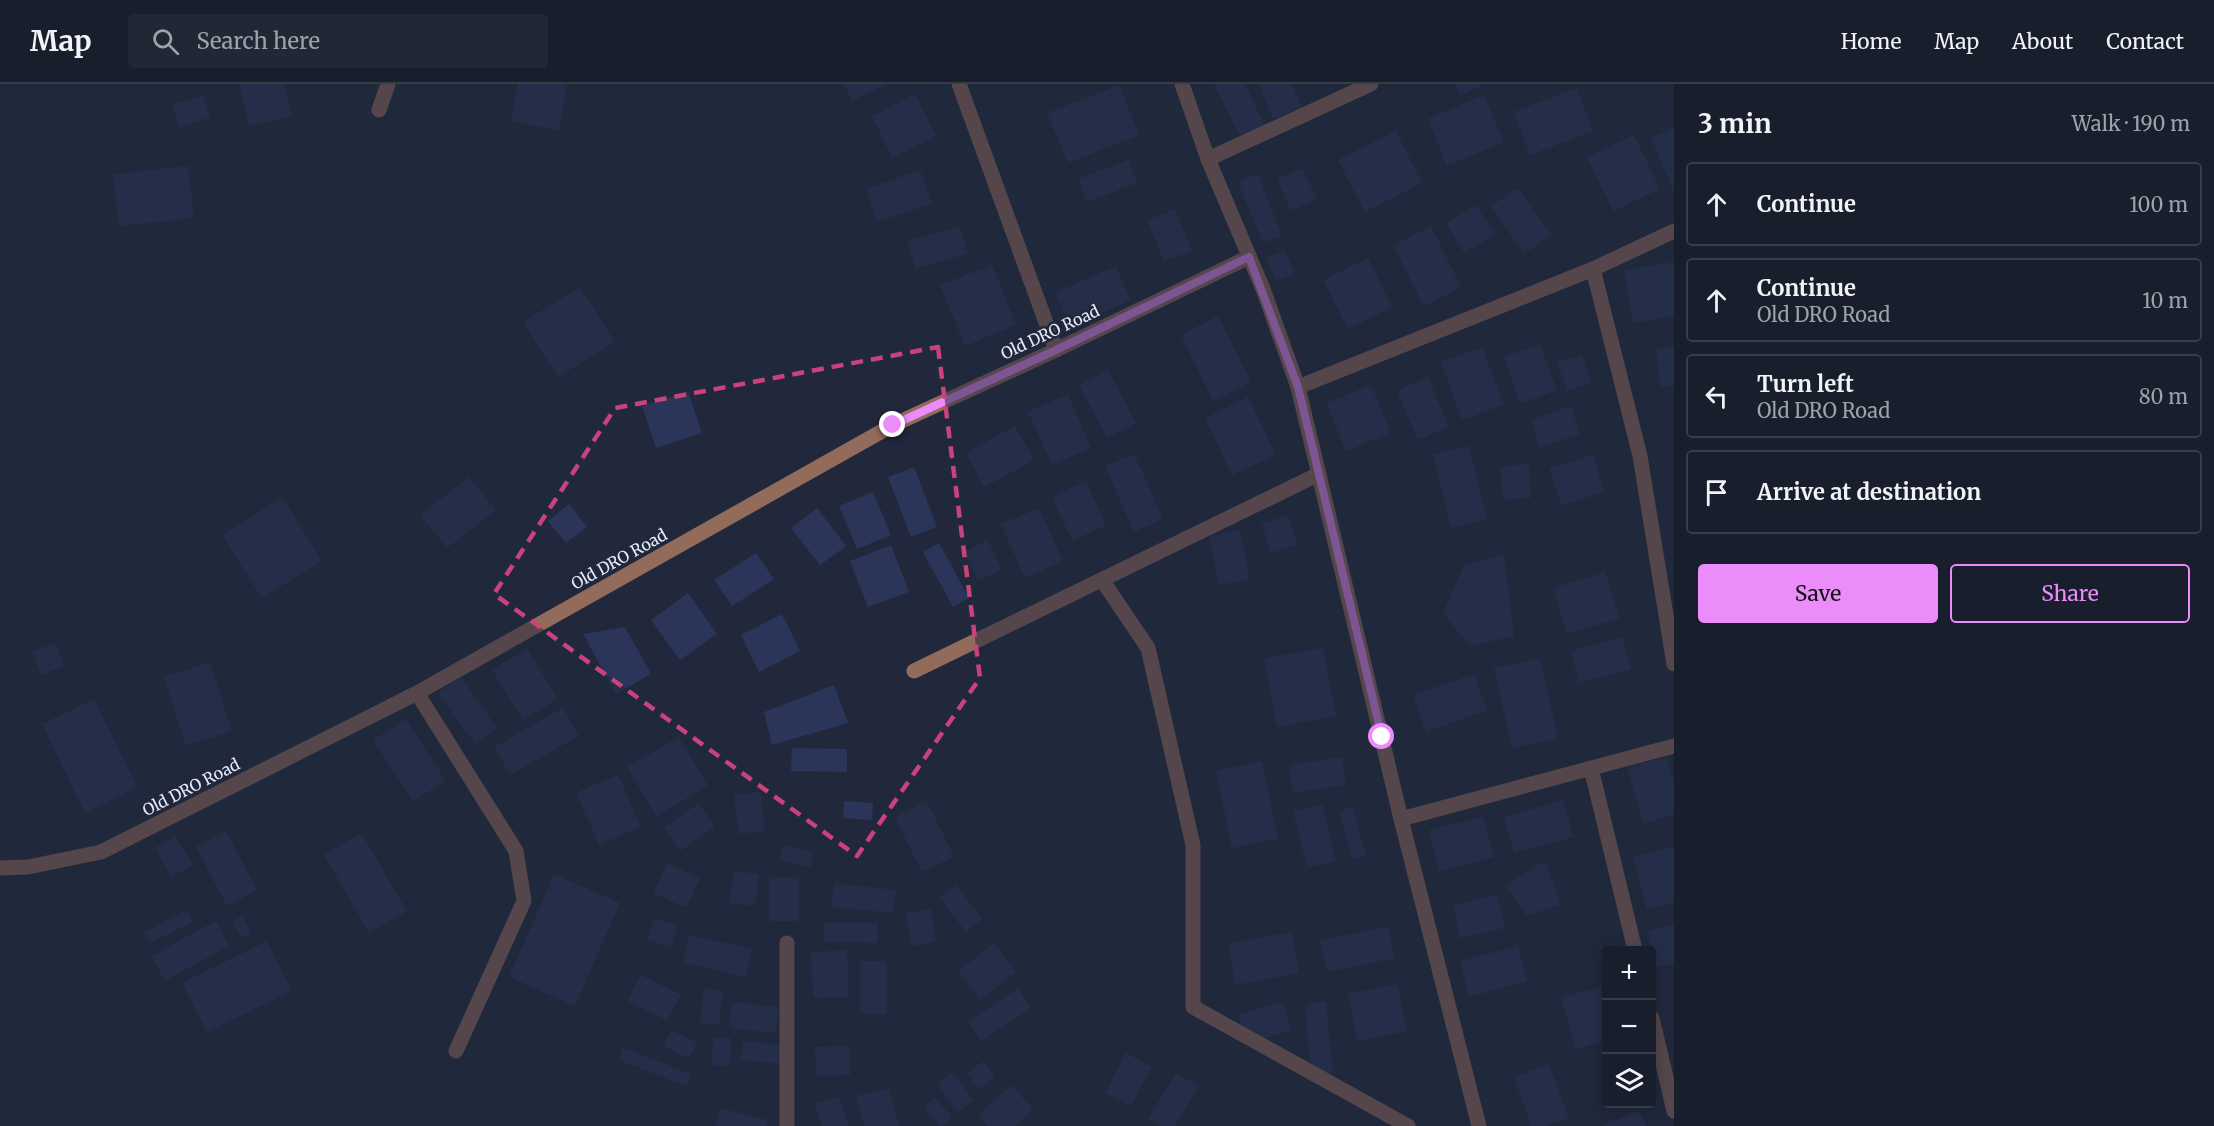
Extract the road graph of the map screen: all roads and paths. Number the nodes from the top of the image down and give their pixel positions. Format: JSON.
{"nodes":[{"id":1,"x":388,"y":84,"type":"edge"},
{"id":2,"x":959,"y":84,"type":"edge"},
{"id":3,"x":1182,"y":84,"type":"edge"},
{"id":4,"x":1371,"y":84,"type":"edge"},
{"id":5,"x":380,"y":110,"type":"dead end"},
{"id":6,"x":1208,"y":159,"type":"junction"},
{"id":7,"x":1674,"y":231,"type":"edge"},
{"id":8,"x":1249,"y":257,"type":"junction"},
{"id":9,"x":1593,"y":269,"type":"junction"},
{"id":10,"x":1056,"y":350,"type":"junction"},
{"id":11,"x":1298,"y":387,"type":"junction"},
{"id":12,"x":1319,"y":474,"type":"junction"},
{"id":13,"x":1102,"y":580,"type":"junction"},
{"id":14,"x":1674,"y":664,"type":"edge"},
{"id":15,"x":914,"y":672,"type":"dead end"},
{"id":16,"x":417,"y":693,"type":"junction"},
{"id":17,"x":1674,"y":746,"type":"edge"},
{"id":18,"x":1591,"y":768,"type":"junction"},
{"id":19,"x":1401,"y":819,"type":"junction"},
{"id":20,"x":0,"y":868,"type":"edge"},
{"id":21,"x":787,"y":944,"type":"dead end"},
{"id":22,"x":1634,"y":946,"type":"edge"},
{"id":23,"x":1656,"y":1035,"type":"edge"},
{"id":24,"x":456,"y":1051,"type":"dead end"},
{"id":25,"x":1674,"y":1111,"type":"edge"},
{"id":26,"x":787,"y":1126,"type":"edge"},
{"id":27,"x":1408,"y":1126,"type":"edge"},
{"id":28,"x":1479,"y":1126,"type":"edge"}],
"edges":[{"from":1,"to":5,"type":"street"},
{"from":2,"to":10,"type":"street"},
{"from":3,"to":6,"type":"street"},
{"from":4,"to":6,"type":"street"},
{"from":6,"to":8,"type":"street"},
{"from":7,"to":9,"type":"street"},
{"from":8,"to":10,"type":"street","name":"Old DRO Road"},
{"from":8,"to":11,"type":"street"},
{"from":9,"to":11,"type":"street"},
{"from":9,"to":14,"type":"street"},
{"from":10,"to":16,"type":"street","name":"Old DRO Road"},
{"from":11,"to":12,"type":"street"},
{"from":12,"to":13,"type":"street"},
{"from":12,"to":19,"type":"street"},
{"from":13,"to":15,"type":"street"},
{"from":13,"to":27,"type":"street"},
{"from":16,"to":20,"type":"street","name":"Old DRO Road"},
{"from":16,"to":24,"type":"street"},
{"from":17,"to":18,"type":"street"},
{"from":18,"to":19,"type":"street"},
{"from":18,"to":22,"type":"street"},
{"from":19,"to":28,"type":"street"},
{"from":21,"to":26,"type":"street"},
{"from":23,"to":25,"type":"street"}]}
